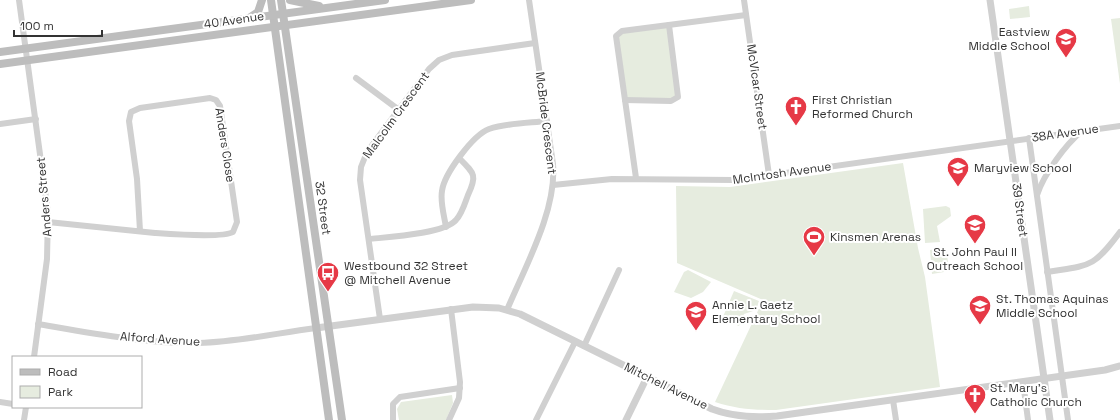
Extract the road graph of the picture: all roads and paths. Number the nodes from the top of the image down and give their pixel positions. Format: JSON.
{"nodes":[{"id":1,"x":19,"y":0,"type":"edge"},
{"id":2,"x":262,"y":0,"type":"edge"},
{"id":3,"x":271,"y":0,"type":"edge"},
{"id":4,"x":281,"y":0,"type":"edge"},
{"id":5,"x":290,"y":0,"type":"edge"},
{"id":6,"x":386,"y":0,"type":"edge"},
{"id":7,"x":471,"y":0,"type":"edge"},
{"id":8,"x":529,"y":0,"type":"edge"},
{"id":9,"x":744,"y":0,"type":"edge"},
{"id":10,"x":990,"y":0,"type":"edge"},
{"id":11,"x":332,"y":7,"type":"junction"},
{"id":12,"x":283,"y":14,"type":"junction"},
{"id":13,"x":273,"y":15,"type":"junction"},
{"id":14,"x":746,"y":15,"type":"junction"},
{"id":15,"x":246,"y":19,"type":"junction"},
{"id":16,"x":669,"y":25,"type":"junction"},
{"id":17,"x":285,"y":26,"type":"junction"},
{"id":18,"x":274,"y":27,"type":"junction"},
{"id":19,"x":536,"y":44,"type":"junction"},
{"id":20,"x":26,"y":49,"type":"junction"},
{"id":21,"x":0,"y":52,"type":"edge"},
{"id":22,"x":27,"y":61,"type":"junction"},
{"id":23,"x":0,"y":64,"type":"edge"},
{"id":24,"x":356,"y":78,"type":"dead end"},
{"id":25,"x":625,"y":100,"type":"junction"},
{"id":26,"x":399,"y":110,"type":"junction"},
{"id":27,"x":36,"y":119,"type":"junction"},
{"id":28,"x":547,"y":120,"type":"junction"},
{"id":29,"x":0,"y":124,"type":"edge"},
{"id":30,"x":1120,"y":126,"type":"edge"},
{"id":31,"x":1083,"y":131,"type":"junction"},
{"id":32,"x":1029,"y":138,"type":"junction"},
{"id":33,"x":1010,"y":141,"type":"junction"},
{"id":34,"x":460,"y":158,"type":"junction"},
{"id":35,"x":769,"y":175,"type":"junction"},
{"id":36,"x":636,"y":178,"type":"junction"},
{"id":37,"x":553,"y":185,"type":"junction"},
{"id":38,"x":1037,"y":196,"type":"junction"},
{"id":39,"x":48,"y":222,"type":"junction"},
{"id":40,"x":446,"y":227,"type":"junction"},
{"id":41,"x":140,"y":231,"type":"junction"},
{"id":42,"x":1120,"y":232,"type":"edge"},
{"id":43,"x":369,"y":239,"type":"junction"},
{"id":44,"x":619,"y":270,"type":"dead end"},
{"id":45,"x":1047,"y":272,"type":"junction"},
{"id":46,"x":451,"y":309,"type":"junction"},
{"id":47,"x":507,"y":310,"type":"junction"},
{"id":48,"x":380,"y":319,"type":"junction"},
{"id":49,"x":38,"y":324,"type":"junction"},
{"id":50,"x":328,"y":326,"type":"junction"},
{"id":51,"x":316,"y":328,"type":"junction"},
{"id":52,"x":574,"y":342,"type":"junction"},
{"id":53,"x":584,"y":346,"type":"junction"},
{"id":54,"x":34,"y":356,"type":"edge"},
{"id":55,"x":1120,"y":366,"type":"edge"},
{"id":56,"x":1062,"y":376,"type":"junction"},
{"id":57,"x":647,"y":377,"type":"junction"},
{"id":58,"x":1044,"y":379,"type":"junction"},
{"id":59,"x":1023,"y":382,"type":"junction"},
{"id":60,"x":460,"y":388,"type":"junction"},
{"id":61,"x":894,"y":400,"type":"junction"},
{"id":62,"x":0,"y":402,"type":"edge"},
{"id":63,"x":12,"y":404,"type":"edge"},
{"id":64,"x":26,"y":408,"type":"edge"},
{"id":65,"x":777,"y":418,"type":"edge"},
{"id":66,"x":24,"y":420,"type":"edge"},
{"id":67,"x":329,"y":420,"type":"edge"},
{"id":68,"x":342,"y":420,"type":"edge"},
{"id":69,"x":393,"y":420,"type":"edge"},
{"id":70,"x":449,"y":420,"type":"edge"},
{"id":71,"x":536,"y":420,"type":"edge"},
{"id":72,"x":626,"y":420,"type":"edge"},
{"id":73,"x":896,"y":420,"type":"edge"},
{"id":74,"x":1028,"y":420,"type":"edge"},
{"id":75,"x":1050,"y":420,"type":"edge"},
{"id":76,"x":1068,"y":420,"type":"edge"}],
"edges":[{"from":1,"to":20,"type":"street","name":"Anders Street"},
{"from":2,"to":15,"type":"main road"},
{"from":3,"to":13,"type":"main road","name":"32 Street"},
{"from":4,"to":12,"type":"main road","name":"32 Street"},
{"from":5,"to":11,"type":"main road"},
{"from":6,"to":11,"type":"main road","name":"40 Avenue"},
{"from":7,"to":17,"type":"main road","name":"40 Avenue"},
{"from":8,"to":19,"type":"street","name":"McBride Crescent"},
{"from":9,"to":14,"type":"street","name":"McVicar Street"},
{"from":10,"to":33,"type":"street","name":"39 Street"},
{"from":11,"to":12,"type":"main road","name":"40 Avenue"},
{"from":12,"to":13,"type":"main road","name":"40 Avenue"},
{"from":12,"to":17,"type":"main road","name":"32 Street"},
{"from":13,"to":15,"type":"main road","name":"40 Avenue"},
{"from":13,"to":18,"type":"main road","name":"32 Street"},
{"from":14,"to":16,"type":"street"},
{"from":14,"to":35,"type":"street","name":"McVicar Street"},
{"from":15,"to":20,"type":"main road","name":"40 Avenue"},
{"from":16,"to":25,"type":"street"},
{"from":16,"to":25,"type":"street"},
{"from":17,"to":18,"type":"main road","name":"40 Avenue"},
{"from":17,"to":50,"type":"main road","name":"32 Street"},
{"from":18,"to":22,"type":"main road","name":"40 Avenue"},
{"from":18,"to":51,"type":"main road","name":"32 Street"},
{"from":19,"to":26,"type":"street","name":"Malcolm Crescent"},
{"from":19,"to":28,"type":"street","name":"McBride Crescent"},
{"from":20,"to":21,"type":"main road","name":"40 Avenue"},
{"from":20,"to":22,"type":"street","name":"Anders Street"},
{"from":22,"to":23,"type":"main road","name":"40 Avenue"},
{"from":22,"to":27,"type":"street","name":"Anders Street"},
{"from":24,"to":26,"type":"street"},
{"from":25,"to":36,"type":"street"},
{"from":26,"to":43,"type":"street","name":"Malcolm Crescent"},
{"from":27,"to":29,"type":"street"},
{"from":27,"to":39,"type":"street","name":"Anders Street"},
{"from":28,"to":34,"type":"street"},
{"from":28,"to":37,"type":"street","name":"McBride Crescent"},
{"from":30,"to":31,"type":"street","name":"38A Avenue"},
{"from":31,"to":32,"type":"street","name":"38A Avenue"},
{"from":31,"to":38,"type":"street"},
{"from":32,"to":33,"type":"street","name":"38A Avenue"},
{"from":32,"to":38,"type":"street","name":"39 Street"},
{"from":33,"to":35,"type":"street","name":"McIntosh Avenue"},
{"from":33,"to":58,"type":"street","name":"39 Street"},
{"from":34,"to":40,"type":"street"},
{"from":34,"to":40,"type":"street"},
{"from":35,"to":36,"type":"street","name":"McIntosh Avenue"},
{"from":36,"to":37,"type":"street","name":"McIntosh Avenue"},
{"from":37,"to":47,"type":"street","name":"McBride Crescent"},
{"from":38,"to":45,"type":"street","name":"39 Street"},
{"from":39,"to":41,"type":"street","name":"Anders Close"},
{"from":39,"to":49,"type":"street","name":"Anders Street"},
{"from":40,"to":43,"type":"street"},
{"from":41,"to":41,"type":"street","name":"Anders Close"},
{"from":42,"to":45,"type":"street"},
{"from":43,"to":48,"type":"street","name":"Malcolm Crescent"},
{"from":44,"to":53,"type":"street"},
{"from":45,"to":56,"type":"street","name":"39 Street"},
{"from":46,"to":47,"type":"street","name":"Mitchell Avenue"},
{"from":46,"to":48,"type":"street","name":"Mitchell Avenue"},
{"from":46,"to":60,"type":"street"},
{"from":47,"to":52,"type":"street","name":"Mitchell Avenue"},
{"from":48,"to":50,"type":"street","name":"Mitchell Avenue"},
{"from":49,"to":51,"type":"street","name":"Alford Avenue"},
{"from":49,"to":54,"type":"street","name":"Anders Street"},
{"from":50,"to":51,"type":"street","name":"Alford Avenue"},
{"from":50,"to":68,"type":"main road","name":"32 Street"},
{"from":51,"to":67,"type":"main road","name":"32 Street"},
{"from":52,"to":53,"type":"street","name":"Mitchell Avenue"},
{"from":52,"to":71,"type":"street"},
{"from":53,"to":57,"type":"street","name":"Mitchell Avenue"},
{"from":55,"to":56,"type":"street","name":"Mitchell Avenue"},
{"from":56,"to":58,"type":"street","name":"Mitchell Avenue"},
{"from":56,"to":76,"type":"street","name":"39 Street"},
{"from":57,"to":65,"type":"street","name":"Mitchell Avenue"},
{"from":57,"to":72,"type":"street"},
{"from":58,"to":59,"type":"street","name":"Mitchell Avenue"},
{"from":58,"to":75,"type":"street","name":"39 Street"},
{"from":59,"to":61,"type":"street","name":"Mitchell Avenue"},
{"from":59,"to":74,"type":"street"},
{"from":60,"to":69,"type":"street"},
{"from":60,"to":70,"type":"street"},
{"from":61,"to":65,"type":"street","name":"Mitchell Avenue"},
{"from":61,"to":73,"type":"street"},
{"from":62,"to":63,"type":"street"},
{"from":64,"to":66,"type":"street"}]}
